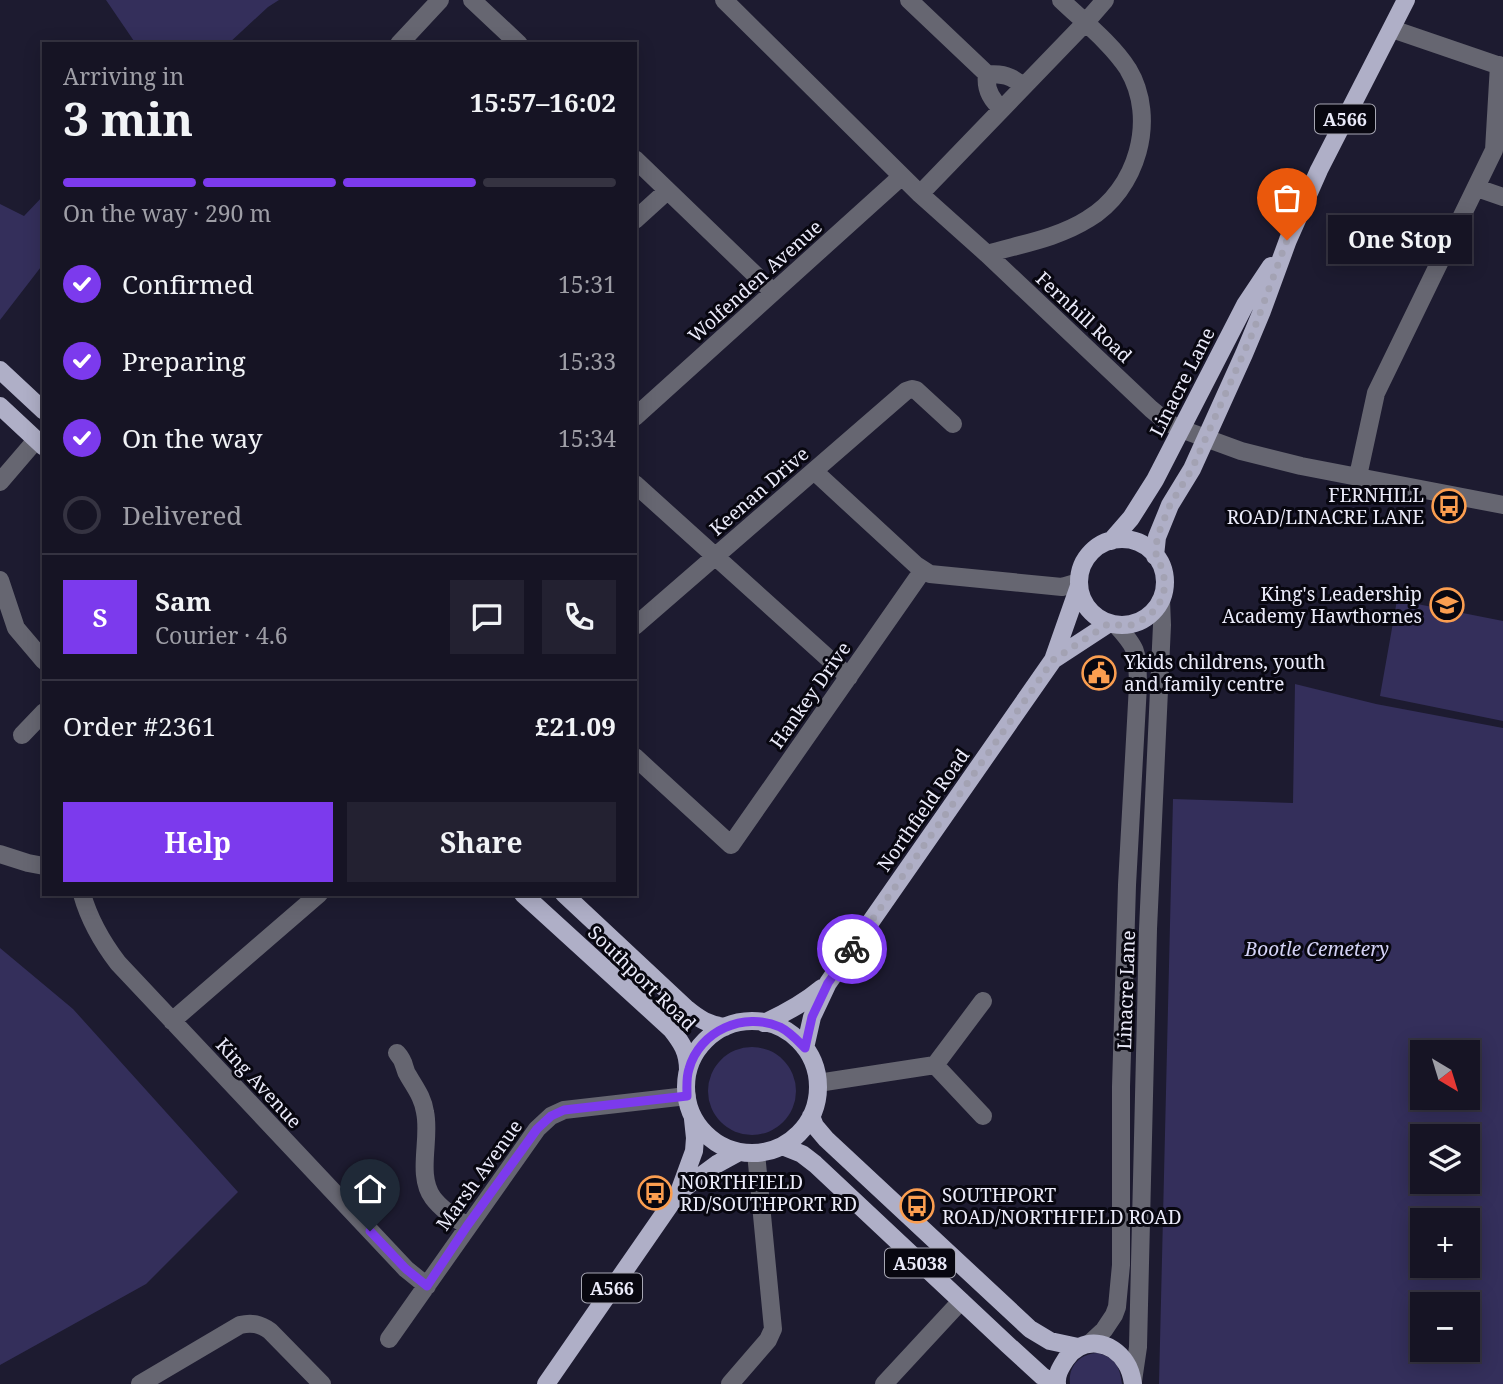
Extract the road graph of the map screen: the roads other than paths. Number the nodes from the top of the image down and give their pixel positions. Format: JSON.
{"nodes":[{"id":1,"x":440,"y":0,"type":"edge"},
{"id":2,"x":471,"y":0,"type":"edge"},
{"id":3,"x":724,"y":0,"type":"edge"},
{"id":4,"x":909,"y":0,"type":"edge"},
{"id":5,"x":1061,"y":0,"type":"edge"},
{"id":6,"x":1105,"y":0,"type":"edge"},
{"id":7,"x":1406,"y":0,"type":"edge"},
{"id":8,"x":1085,"y":23,"type":"junction"},
{"id":9,"x":1392,"y":29,"type":"junction"},
{"id":10,"x":400,"y":42,"type":"edge"},
{"id":11,"x":517,"y":42,"type":"edge"},
{"id":12,"x":1501,"y":66,"type":"edge"},
{"id":13,"x":987,"y":74,"type":"junction"},
{"id":14,"x":1023,"y":87,"type":"junction"},
{"id":15,"x":1002,"y":109,"type":"junction"},
{"id":16,"x":637,"y":161,"type":"edge"},
{"id":17,"x":902,"y":176,"type":"junction"},
{"id":18,"x":1477,"y":188,"type":"junction"},
{"id":19,"x":667,"y":191,"type":"junction"},
{"id":20,"x":920,"y":194,"type":"junction"},
{"id":21,"x":1503,"y":197,"type":"edge"},
{"id":22,"x":637,"y":218,"type":"edge"},
{"id":23,"x":1287,"y":240,"type":"junction"},
{"id":24,"x":987,"y":254,"type":"junction"},
{"id":25,"x":773,"y":292,"type":"junction"},
{"id":26,"x":0,"y":370,"type":"edge"},
{"id":27,"x":0,"y":406,"type":"edge"},
{"id":28,"x":42,"y":409,"type":"edge"},
{"id":29,"x":637,"y":415,"type":"edge"},
{"id":30,"x":953,"y":424,"type":"dead end"},
{"id":31,"x":1181,"y":429,"type":"junction"},
{"id":32,"x":1206,"y":438,"type":"junction"},
{"id":33,"x":40,"y":443,"type":"edge"},
{"id":34,"x":814,"y":471,"type":"junction"},
{"id":35,"x":1358,"y":476,"type":"junction"},
{"id":36,"x":0,"y":482,"type":"edge"},
{"id":37,"x":637,"y":486,"type":"edge"},
{"id":38,"x":1503,"y":505,"type":"edge"},
{"id":39,"x":1111,"y":541,"type":"junction"},
{"id":40,"x":715,"y":556,"type":"junction"},
{"id":41,"x":1156,"y":556,"type":"junction"},
{"id":42,"x":923,"y":570,"type":"junction"},
{"id":43,"x":0,"y":580,"type":"edge"},
{"id":44,"x":1079,"y":584,"type":"junction"},
{"id":45,"x":1161,"y":600,"type":"junction"},
{"id":46,"x":637,"y":624,"type":"edge"},
{"id":47,"x":1112,"y":624,"type":"junction"},
{"id":48,"x":42,"y":658,"type":"edge"},
{"id":49,"x":1053,"y":660,"type":"junction"},
{"id":50,"x":849,"y":677,"type":"junction"},
{"id":51,"x":42,"y":714,"type":"edge"},
{"id":52,"x":22,"y":735,"type":"dead end"},
{"id":53,"x":637,"y":759,"type":"edge"},
{"id":54,"x":0,"y":854,"type":"edge"},
{"id":55,"x":42,"y":866,"type":"edge"},
{"id":56,"x":83,"y":896,"type":"edge"},
{"id":57,"x":317,"y":896,"type":"edge"},
{"id":58,"x":525,"y":896,"type":"edge"},
{"id":59,"x":566,"y":896,"type":"edge"},
{"id":60,"x":828,"y":983,"type":"junction"},
{"id":61,"x":983,"y":1001,"type":"dead end"},
{"id":62,"x":172,"y":1021,"type":"junction"},
{"id":63,"x":764,"y":1023,"type":"junction"},
{"id":64,"x":725,"y":1027,"type":"junction"},
{"id":65,"x":805,"y":1048,"type":"junction"},
{"id":66,"x":397,"y":1054,"type":"dead end"},
{"id":67,"x":935,"y":1065,"type":"junction"},
{"id":68,"x":688,"y":1070,"type":"junction"},
{"id":69,"x":818,"y":1083,"type":"junction"},
{"id":70,"x":687,"y":1096,"type":"junction"},
{"id":71,"x":692,"y":1115,"type":"junction"},
{"id":72,"x":811,"y":1116,"type":"junction"},
{"id":73,"x":983,"y":1116,"type":"dead end"},
{"id":74,"x":782,"y":1146,"type":"junction"},
{"id":75,"x":747,"y":1152,"type":"junction"},
{"id":76,"x":679,"y":1192,"type":"junction"},
{"id":77,"x":467,"y":1226,"type":"junction"},
{"id":78,"x":427,"y":1286,"type":"junction"},
{"id":79,"x":961,"y":1301,"type":"junction"},
{"id":80,"x":389,"y":1339,"type":"dead end"},
{"id":81,"x":1084,"y":1345,"type":"junction"},
{"id":82,"x":1133,"y":1383,"type":"edge"},
{"id":83,"x":140,"y":1384,"type":"edge"},
{"id":84,"x":322,"y":1384,"type":"edge"},
{"id":85,"x":546,"y":1384,"type":"edge"},
{"id":86,"x":730,"y":1384,"type":"edge"},
{"id":87,"x":884,"y":1384,"type":"edge"},
{"id":88,"x":1056,"y":1384,"type":"edge"}],
"edges":[{"from":1,"to":10,"type":"street"},
{"from":2,"to":11,"type":"street"},
{"from":3,"to":17,"type":"street","name":"Fernhill Road"},
{"from":4,"to":13,"type":"street"},
{"from":5,"to":8,"type":"street"},
{"from":6,"to":8,"type":"street"},
{"from":7,"to":9,"type":"main road","name":"Linacre Lane","number":"A566"},
{"from":8,"to":14,"type":"street"},
{"from":8,"to":24,"type":"street"},
{"from":9,"to":12,"type":"street"},
{"from":9,"to":23,"type":"main road","name":"Linacre Lane","number":"A566"},
{"from":12,"to":18,"type":"street"},
{"from":13,"to":14,"type":"street"},
{"from":13,"to":15,"type":"street"},
{"from":14,"to":15,"type":"street"},
{"from":15,"to":20,"type":"street"},
{"from":16,"to":19,"type":"street"},
{"from":17,"to":20,"type":"street","name":"Fernhill Road"},
{"from":17,"to":25,"type":"street","name":"Wolfenden Avenue"},
{"from":18,"to":21,"type":"street"},
{"from":18,"to":35,"type":"street"},
{"from":19,"to":22,"type":"street"},
{"from":19,"to":25,"type":"street"},
{"from":20,"to":24,"type":"street","name":"Fernhill Road"},
{"from":23,"to":31,"type":"main road","name":"Linacre Lane","number":"A566"},
{"from":23,"to":32,"type":"main road","name":"Linacre Lane","number":"A566"},
{"from":24,"to":31,"type":"street","name":"Fernhill Road"},
{"from":25,"to":29,"type":"street","name":"Wolfenden Avenue"},
{"from":26,"to":28,"type":"main road"},
{"from":27,"to":33,"type":"main road"},
{"from":30,"to":34,"type":"street","name":"Keenan Drive"},
{"from":31,"to":32,"type":"street","name":"Fernhill Road"},
{"from":31,"to":39,"type":"main road","name":"Linacre Lane","number":"A566"},
{"from":32,"to":35,"type":"street","name":"Fernhill Road"},
{"from":32,"to":41,"type":"main road","name":"Linacre Lane","number":"A566"},
{"from":33,"to":36,"type":"street"},
{"from":34,"to":40,"type":"street","name":"Keenan Drive"},
{"from":34,"to":42,"type":"street"},
{"from":35,"to":38,"type":"street","name":"Fernhill Road"},
{"from":37,"to":40,"type":"street"},
{"from":39,"to":41,"type":"main road"},
{"from":39,"to":44,"type":"main road"},
{"from":40,"to":46,"type":"street","name":"Keenan Drive"},
{"from":40,"to":50,"type":"street"},
{"from":41,"to":45,"type":"main road"},
{"from":42,"to":44,"type":"street"},
{"from":42,"to":50,"type":"street","name":"Hankey Drive"},
{"from":43,"to":48,"type":"street"},
{"from":44,"to":47,"type":"main road"},
{"from":44,"to":49,"type":"main road","name":"Northfield Road"},
{"from":45,"to":47,"type":"main road"},
{"from":45,"to":82,"type":"street","name":"Linacre Lane"},
{"from":47,"to":49,"type":"main road","name":"Northfield Road"},
{"from":47,"to":81,"type":"street","name":"Linacre Lane"},
{"from":49,"to":60,"type":"main road","name":"Northfield Road"},
{"from":50,"to":53,"type":"street","name":"Hankey Drive"},
{"from":51,"to":52,"type":"street"},
{"from":54,"to":55,"type":"street"},
{"from":56,"to":62,"type":"street","name":"King Avenue"},
{"from":57,"to":62,"type":"street"},
{"from":58,"to":68,"type":"main road","name":"Southport Road"},
{"from":59,"to":64,"type":"main road","name":"Southport Road"},
{"from":60,"to":63,"type":"main road","name":"Northfield Road"},
{"from":60,"to":65,"type":"main road","name":"Northfield Road"},
{"from":61,"to":67,"type":"street"},
{"from":62,"to":78,"type":"street","name":"King Avenue"},
{"from":63,"to":64,"type":"main road"},
{"from":63,"to":65,"type":"main road"},
{"from":64,"to":68,"type":"main road"},
{"from":65,"to":69,"type":"main road"},
{"from":66,"to":77,"type":"street"},
{"from":67,"to":69,"type":"street"},
{"from":67,"to":73,"type":"street"},
{"from":68,"to":70,"type":"main road"},
{"from":69,"to":72,"type":"main road"},
{"from":70,"to":71,"type":"main road"},
{"from":70,"to":77,"type":"street","name":"Marsh Avenue"},
{"from":71,"to":75,"type":"main road"},
{"from":71,"to":76,"type":"main road","number":"A566"},
{"from":72,"to":74,"type":"main road"},
{"from":72,"to":81,"type":"main road","number":"A5038"},
{"from":74,"to":75,"type":"main road"},
{"from":74,"to":79,"type":"main road","number":"A5038"},
{"from":75,"to":76,"type":"main road","number":"A566"},
{"from":75,"to":86,"type":"street"},
{"from":76,"to":85,"type":"main road","number":"A566"},
{"from":77,"to":78,"type":"street","name":"Marsh Avenue"},
{"from":78,"to":80,"type":"street","name":"Marsh Avenue"},
{"from":79,"to":87,"type":"street"},
{"from":79,"to":88,"type":"main road","number":"A5038"},
{"from":81,"to":82,"type":"main road","number":"A5038"},
{"from":81,"to":88,"type":"main road","number":"A5038"},
{"from":83,"to":84,"type":"street"}]}
